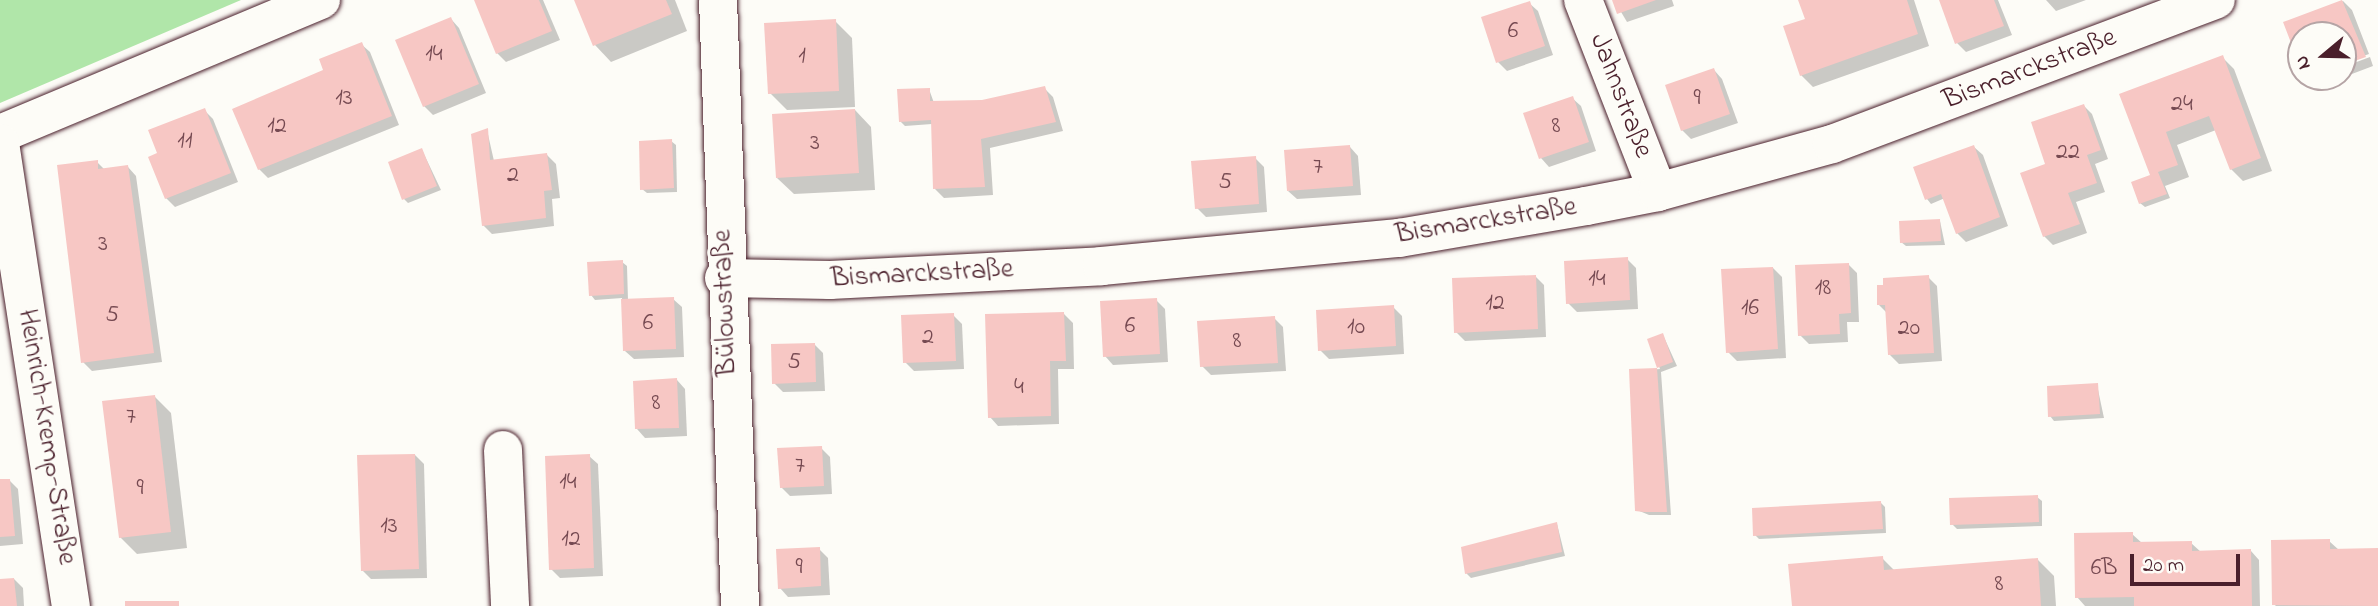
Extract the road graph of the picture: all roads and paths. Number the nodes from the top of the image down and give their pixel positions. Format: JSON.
{"nodes":[{"id":1,"x":321,"y":0,"type":"edge"},
{"id":2,"x":718,"y":0,"type":"edge"},
{"id":3,"x":1583,"y":0,"type":"edge"},
{"id":4,"x":2216,"y":0,"type":"edge"},
{"id":5,"x":0,"y":134,"type":"edge"},
{"id":6,"x":0,"y":143,"type":"edge"},
{"id":7,"x":1658,"y":192,"type":"junction"},
{"id":8,"x":724,"y":278,"type":"junction"},
{"id":9,"x":503,"y":450,"type":"dead end"},
{"id":10,"x":71,"y":606,"type":"edge"},
{"id":11,"x":510,"y":606,"type":"edge"},
{"id":12,"x":740,"y":606,"type":"edge"}],
"edges":[{"from":1,"to":5,"type":"street"},
{"from":2,"to":8,"type":"street","name":"Bülowstraße"},
{"from":3,"to":7,"type":"street","name":"Jahnstraße"},
{"from":4,"to":7,"type":"street","name":"Bismarckstraße"},
{"from":6,"to":10,"type":"street","name":"Heinrich-Kremp-Straße"},
{"from":7,"to":8,"type":"street","name":"Bismarckstraße"},
{"from":8,"to":12,"type":"street","name":"Bülowstraße"},
{"from":9,"to":11,"type":"street"}]}
